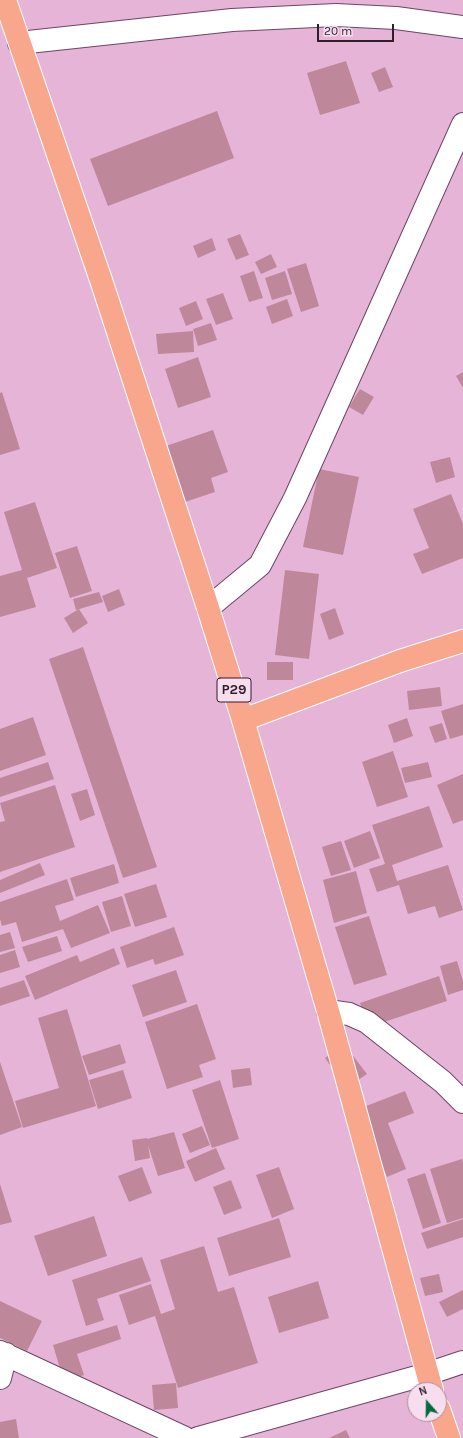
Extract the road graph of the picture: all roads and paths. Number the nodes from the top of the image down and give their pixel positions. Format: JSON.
{"nodes":[{"id":1,"x":5,"y":0,"type":"edge"},
{"id":2,"x":463,"y":27,"type":"edge"},
{"id":3,"x":19,"y":43,"type":"junction"},
{"id":4,"x":463,"y":124,"type":"edge"},
{"id":5,"x":208,"y":608,"type":"junction"},
{"id":6,"x":463,"y":641,"type":"edge"},
{"id":7,"x":243,"y":720,"type":"junction"},
{"id":8,"x":328,"y":1011,"type":"junction"},
{"id":9,"x":463,"y":1102,"type":"edge"},
{"id":10,"x":3,"y":1353,"type":"edge"},
{"id":11,"x":463,"y":1362,"type":"edge"},
{"id":12,"x":0,"y":1378,"type":"edge"},
{"id":13,"x":430,"y":1382,"type":"edge"},
{"id":14,"x":407,"y":1388,"type":"edge"},
{"id":15,"x":443,"y":1422,"type":"edge"},
{"id":16,"x":185,"y":1438,"type":"edge"},
{"id":17,"x":198,"y":1438,"type":"edge"},
{"id":18,"x":449,"y":1438,"type":"edge"}],
"edges":[{"from":1,"to":3,"type":"main road","number":"P29"},
{"from":2,"to":3,"type":"street"},
{"from":3,"to":5,"type":"main road","number":"P29"},
{"from":4,"to":5,"type":"street"},
{"from":5,"to":7,"type":"main road","number":"P29"},
{"from":6,"to":7,"type":"main road"},
{"from":7,"to":8,"type":"main road","number":"P29"},
{"from":8,"to":9,"type":"street"},
{"from":8,"to":13,"type":"main road","number":"P29"},
{"from":10,"to":12,"type":"street"},
{"from":10,"to":16,"type":"street"},
{"from":11,"to":13,"type":"street"},
{"from":14,"to":17,"type":"street"},
{"from":15,"to":18,"type":"main road"}]}
